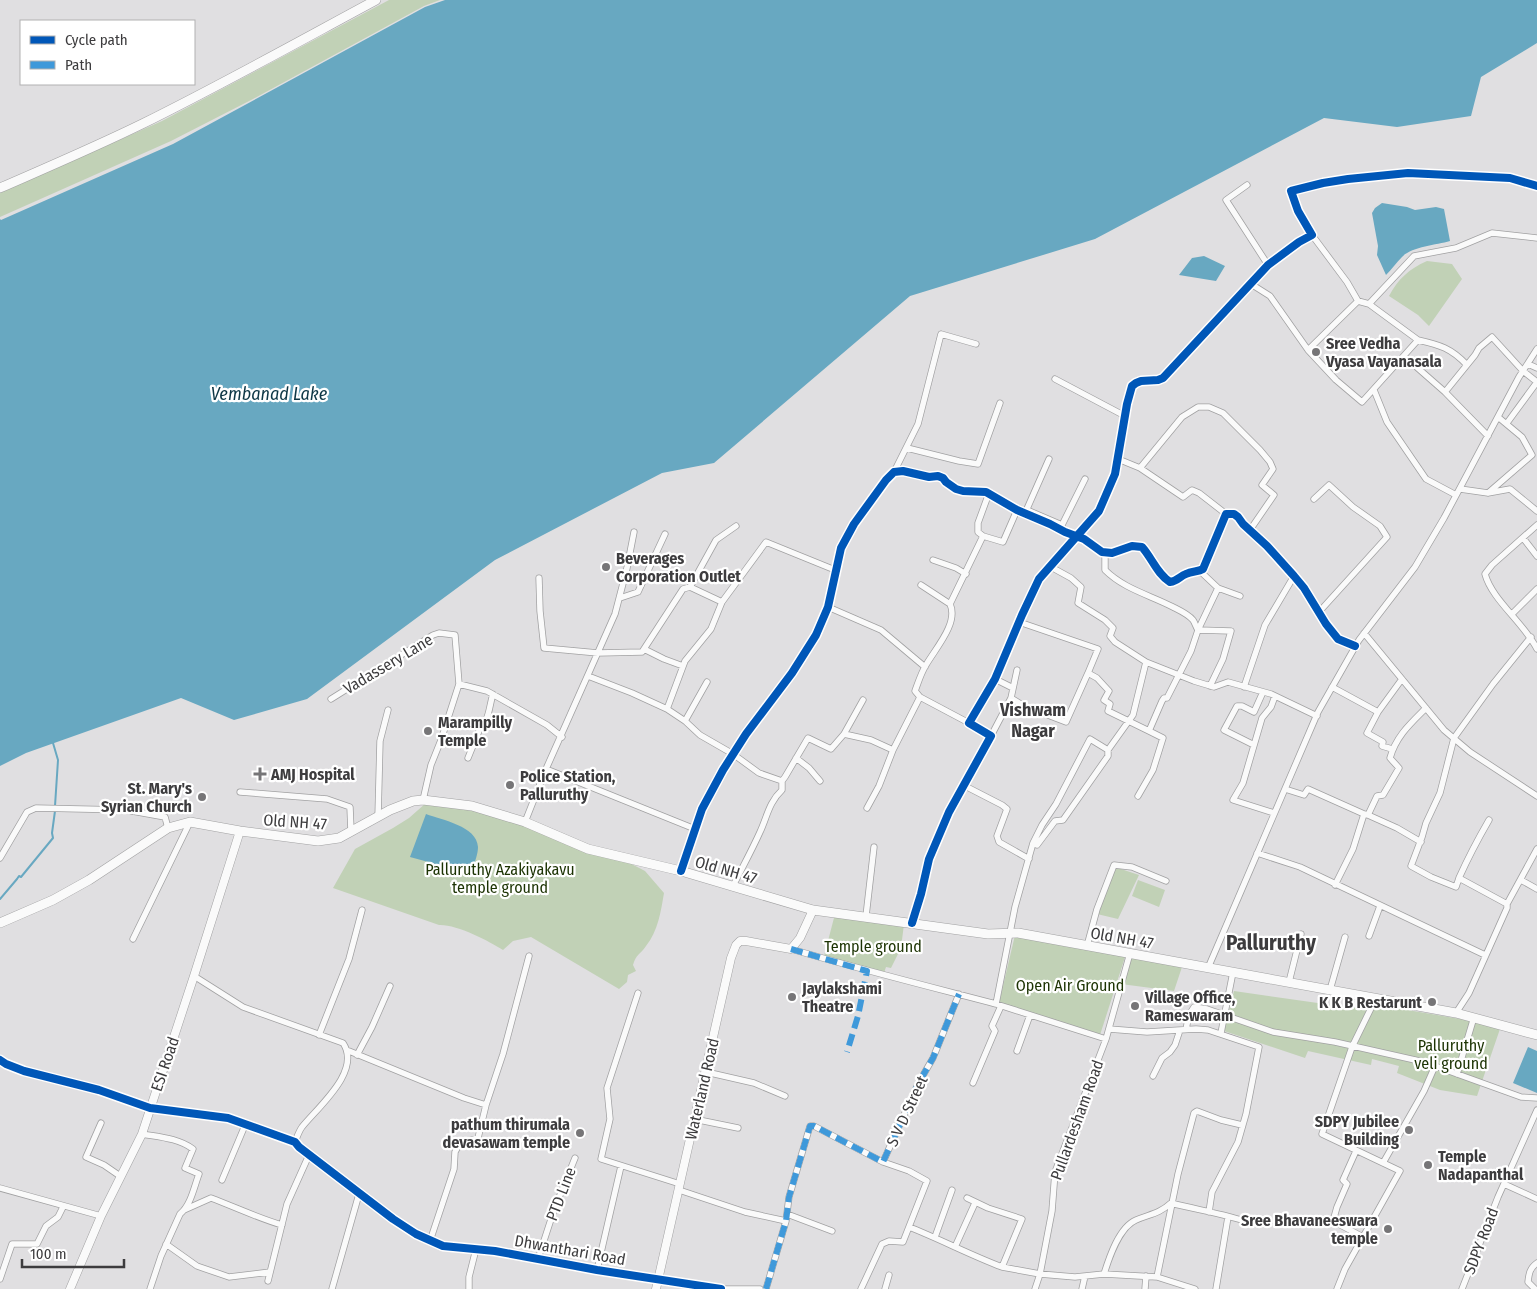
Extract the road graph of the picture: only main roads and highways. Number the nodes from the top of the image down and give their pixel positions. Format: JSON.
{"nodes":[{"id":1,"x":376,"y":0,"type":"edge"},
{"id":2,"x":0,"y":188,"type":"edge"},
{"id":3,"x":240,"y":831,"type":"junction"},
{"id":4,"x":813,"y":910,"type":"junction"},
{"id":5,"x":0,"y":923,"type":"edge"},
{"id":6,"x":1537,"y":1035,"type":"edge"},
{"id":7,"x":70,"y":1289,"type":"edge"},
{"id":8,"x":656,"y":1289,"type":"edge"}],
"edges":[{"from":1,"to":2,"type":"main road"},
{"from":3,"to":4,"type":"main road","name":"Old NH 47"},
{"from":3,"to":5,"type":"main road","name":"Old NH 47"},
{"from":3,"to":7,"type":"main road","name":"ESI Road"},
{"from":4,"to":6,"type":"main road","name":"Old NH 47"},
{"from":4,"to":8,"type":"main road","name":"Waterland Road"}]}
